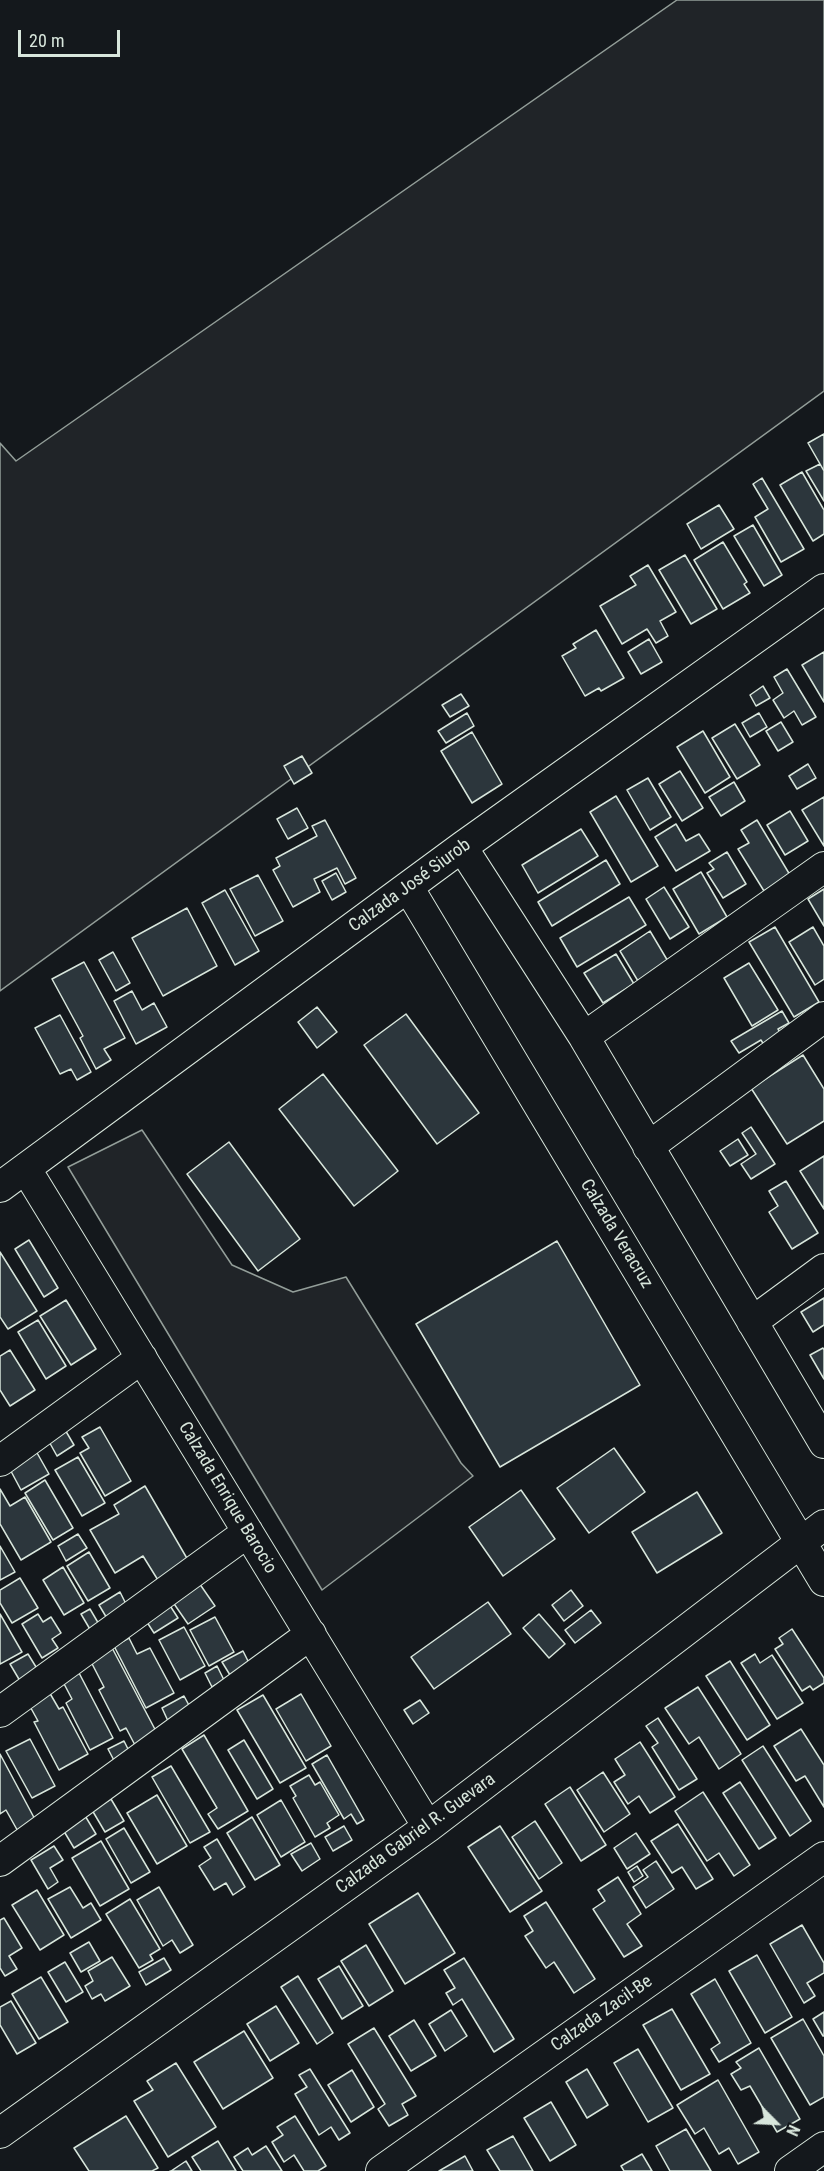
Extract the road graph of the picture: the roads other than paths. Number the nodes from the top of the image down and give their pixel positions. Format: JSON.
{"nodes":[{"id":1,"x":824,"y":588,"type":"edge"},
{"id":2,"x":462,"y":847,"type":"junction"},
{"id":3,"x":824,"y":867,"type":"edge"},
{"id":4,"x":408,"y":887,"type":"junction"},
{"id":5,"x":824,"y":1017,"type":"edge"},
{"id":6,"x":584,"y":1037,"type":"junction"},
{"id":7,"x":648,"y":1147,"type":"junction"},
{"id":8,"x":26,"y":1168,"type":"junction"},
{"id":9,"x":0,"y":1187,"type":"edge"},
{"id":10,"x":824,"y":1269,"type":"edge"},
{"id":11,"x":752,"y":1322,"type":"junction"},
{"id":12,"x":142,"y":1358,"type":"junction"},
{"id":13,"x":824,"y":1443,"type":"edge"},
{"id":14,"x":0,"y":1461,"type":"edge"},
{"id":15,"x":824,"y":1525,"type":"edge"},
{"id":16,"x":248,"y":1532,"type":"junction"},
{"id":17,"x":800,"y":1542,"type":"junction"},
{"id":18,"x":824,"y":1581,"type":"edge"},
{"id":19,"x":311,"y":1634,"type":"junction"},
{"id":20,"x":0,"y":1712,"type":"edge"},
{"id":21,"x":428,"y":1827,"type":"junction"},
{"id":22,"x":824,"y":1857,"type":"edge"},
{"id":23,"x":0,"y":1861,"type":"edge"},
{"id":24,"x":0,"y":2133,"type":"edge"},
{"id":25,"x":824,"y":2147,"type":"edge"},
{"id":26,"x":381,"y":2171,"type":"edge"},
{"id":27,"x":790,"y":2171,"type":"edge"}],
"edges":[{"from":1,"to":2,"type":"street","name":"Calzada José Siurob"},
{"from":2,"to":4,"type":"street","name":"Calzada José Siurob"},
{"from":2,"to":6,"type":"street"},
{"from":3,"to":6,"type":"street"},
{"from":4,"to":8,"type":"street","name":"Calzada José Siurob"},
{"from":4,"to":17,"type":"street","name":"Calzada Veracruz"},
{"from":5,"to":7,"type":"street"},
{"from":6,"to":7,"type":"street"},
{"from":7,"to":11,"type":"street"},
{"from":8,"to":9,"type":"street","name":"Calzada José Siurob"},
{"from":8,"to":12,"type":"street","name":"Calzada Enrique Barocio"},
{"from":10,"to":11,"type":"street"},
{"from":11,"to":13,"type":"street"},
{"from":12,"to":14,"type":"street"},
{"from":12,"to":16,"type":"street","name":"Calzada Enrique Barocio"},
{"from":15,"to":17,"type":"street","name":"Calzada Gabriel R. Guevara"},
{"from":16,"to":19,"type":"street","name":"Calzada Enrique Barocio"},
{"from":16,"to":20,"type":"street"},
{"from":17,"to":18,"type":"street","name":"Calzada Veracruz"},
{"from":17,"to":21,"type":"street","name":"Calzada Gabriel R. Guevara"},
{"from":19,"to":21,"type":"street","name":"Calzada Enrique Barocio"},
{"from":19,"to":23,"type":"street"},
{"from":21,"to":24,"type":"street","name":"Calzada Gabriel R. Guevara"},
{"from":22,"to":26,"type":"street","name":"Calzada Zacil-Be"},
{"from":25,"to":27,"type":"street"}]}
